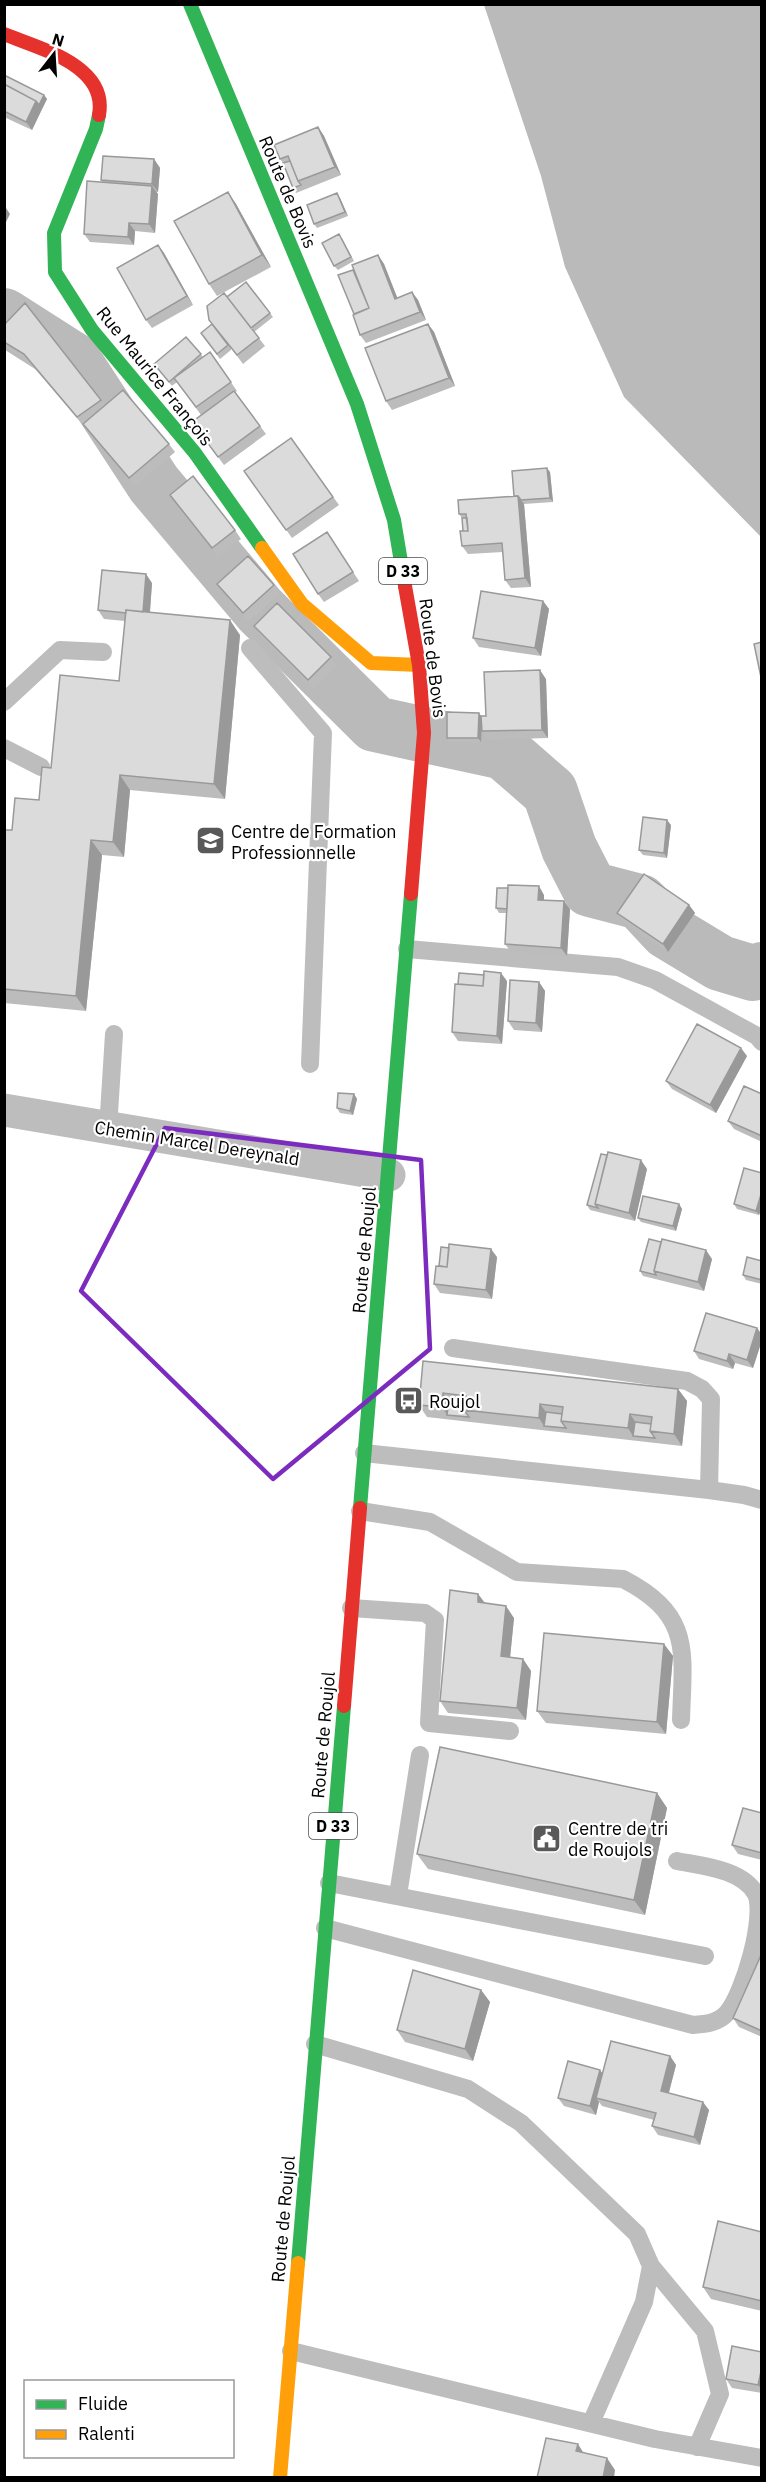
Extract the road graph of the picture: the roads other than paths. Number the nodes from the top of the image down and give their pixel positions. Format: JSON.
{"nodes":[{"id":1,"x":190,"y":4,"type":"edge"},
{"id":2,"x":4,"y":34,"type":"edge"},
{"id":3,"x":250,"y":648,"type":"dead end"},
{"id":4,"x":103,"y":652,"type":"dead end"},
{"id":5,"x":420,"y":665,"type":"junction"},
{"id":6,"x":4,"y":702,"type":"edge"},
{"id":7,"x":4,"y":748,"type":"edge"},
{"id":8,"x":41,"y":767,"type":"edge"},
{"id":9,"x":407,"y":949,"type":"junction"},
{"id":10,"x":114,"y":1034,"type":"dead end"},
{"id":11,"x":762,"y":1042,"type":"edge"},
{"id":12,"x":310,"y":1064,"type":"dead end"},
{"id":13,"x":4,"y":1110,"type":"edge"},
{"id":14,"x":108,"y":1130,"type":"junction"},
{"id":15,"x":389,"y":1175,"type":"junction"},
{"id":16,"x":453,"y":1348,"type":"dead end"},
{"id":17,"x":364,"y":1454,"type":"junction"},
{"id":18,"x":709,"y":1490,"type":"junction"},
{"id":19,"x":762,"y":1500,"type":"edge"},
{"id":20,"x":360,"y":1511,"type":"junction"},
{"id":21,"x":351,"y":1608,"type":"junction"},
{"id":22,"x":681,"y":1720,"type":"dead end"},
{"id":23,"x":510,"y":1731,"type":"dead end"},
{"id":24,"x":420,"y":1755,"type":"dead end"},
{"id":25,"x":677,"y":1861,"type":"dead end"},
{"id":26,"x":328,"y":1884,"type":"junction"},
{"id":27,"x":398,"y":1895,"type":"junction"},
{"id":28,"x":325,"y":1928,"type":"junction"},
{"id":29,"x":705,"y":1956,"type":"dead end"},
{"id":30,"x":315,"y":2044,"type":"junction"},
{"id":31,"x":651,"y":2266,"type":"junction"},
{"id":32,"x":291,"y":2351,"type":"junction"},
{"id":33,"x":591,"y":2423,"type":"junction"},
{"id":34,"x":697,"y":2447,"type":"junction"},
{"id":35,"x":762,"y":2458,"type":"edge"},
{"id":36,"x":280,"y":2478,"type":"edge"}],
"edges":[{"from":1,"to":5,"type":"main road","name":"Route de Bovis","number":"D 33"},
{"from":2,"to":5,"type":"main road","name":"Rue Maurice François"},
{"from":3,"to":12,"type":"lane"},
{"from":4,"to":6,"type":"lane"},
{"from":5,"to":9,"type":"main road","name":"Route de Bovis","number":"D 33"},
{"from":7,"to":8,"type":"lane"},
{"from":9,"to":11,"type":"lane"},
{"from":9,"to":15,"type":"main road","name":"Route de Bovis","number":"D 33"},
{"from":10,"to":14,"type":"lane"},
{"from":13,"to":14,"type":"street","name":"Chemin Marcel Dereynald"},
{"from":14,"to":15,"type":"street","name":"Chemin Marcel Dereynald"},
{"from":15,"to":17,"type":"main road","name":"Route de Roujol","number":"D 33"},
{"from":16,"to":18,"type":"lane"},
{"from":17,"to":18,"type":"lane"},
{"from":17,"to":20,"type":"main road","name":"Route de Roujol","number":"D 33"},
{"from":18,"to":19,"type":"lane"},
{"from":20,"to":21,"type":"main road","name":"Route de Roujol","number":"D 33"},
{"from":20,"to":22,"type":"lane"},
{"from":21,"to":23,"type":"lane"},
{"from":21,"to":26,"type":"main road","name":"Route de Roujol","number":"D 33"},
{"from":24,"to":27,"type":"lane"},
{"from":25,"to":28,"type":"lane"},
{"from":26,"to":27,"type":"lane"},
{"from":26,"to":28,"type":"main road","name":"Route de Roujol","number":"D 33"},
{"from":27,"to":29,"type":"lane"},
{"from":28,"to":30,"type":"main road","name":"Route de Roujol","number":"D 33"},
{"from":30,"to":31,"type":"lane"},
{"from":30,"to":32,"type":"main road","name":"Route de Roujol","number":"D 33"},
{"from":31,"to":33,"type":"lane"},
{"from":31,"to":34,"type":"lane"},
{"from":32,"to":33,"type":"lane"},
{"from":32,"to":36,"type":"main road","name":"Route de Roujol","number":"D 33"},
{"from":33,"to":34,"type":"lane"},
{"from":34,"to":35,"type":"lane"}]}
